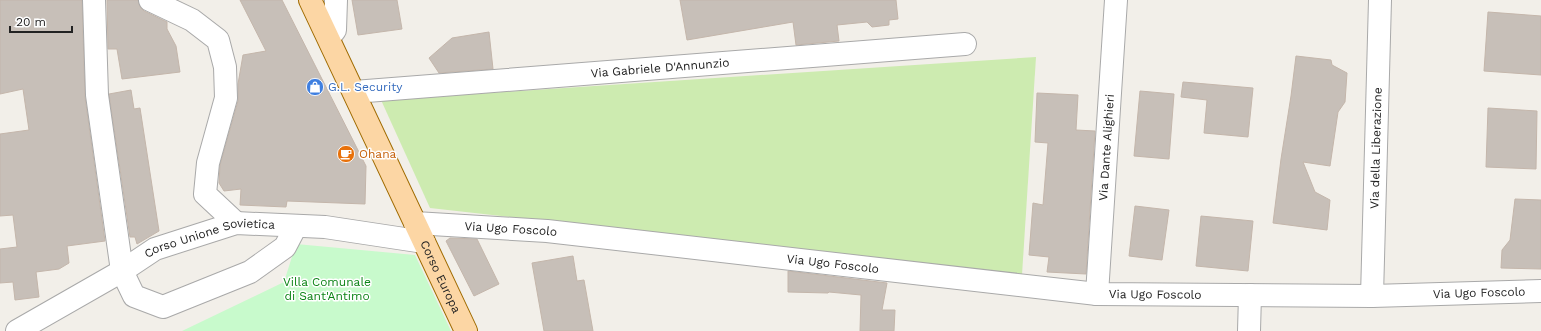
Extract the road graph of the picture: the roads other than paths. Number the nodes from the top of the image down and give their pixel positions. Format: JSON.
{"nodes":[{"id":1,"x":94,"y":0,"type":"edge"},
{"id":2,"x":150,"y":0,"type":"edge"},
{"id":3,"x":310,"y":0,"type":"edge"},
{"id":4,"x":336,"y":0,"type":"edge"},
{"id":5,"x":1116,"y":0,"type":"edge"},
{"id":6,"x":1380,"y":0,"type":"edge"},
{"id":7,"x":329,"y":38,"type":"junction"},
{"id":8,"x":965,"y":44,"type":"dead end"},
{"id":9,"x":354,"y":92,"type":"junction"},
{"id":10,"x":236,"y":223,"type":"junction"},
{"id":11,"x":296,"y":226,"type":"junction"},
{"id":12,"x":419,"y":233,"type":"junction"},
{"id":13,"x":122,"y":271,"type":"junction"},
{"id":14,"x":1541,"y":291,"type":"edge"},
{"id":15,"x":1097,"y":294,"type":"junction"},
{"id":16,"x":1250,"y":295,"type":"junction"},
{"id":17,"x":1372,"y":296,"type":"junction"},
{"id":18,"x":18,"y":331,"type":"edge"},
{"id":19,"x":466,"y":331,"type":"edge"},
{"id":20,"x":1249,"y":331,"type":"edge"}],
"edges":[{"from":1,"to":13,"type":"street"},
{"from":2,"to":10,"type":"street"},
{"from":3,"to":7,"type":"main road","name":"Corso Europa"},
{"from":4,"to":7,"type":"street"},
{"from":5,"to":15,"type":"street","name":"Via Dante Alighieri"},
{"from":6,"to":17,"type":"street","name":"Via della Liberazione"},
{"from":7,"to":9,"type":"main road","name":"Corso Europa"},
{"from":8,"to":9,"type":"street","name":"Via Gabriele D'Annunzio"},
{"from":9,"to":12,"type":"main road","name":"Corso Europa"},
{"from":10,"to":11,"type":"street","name":"Corso Unione Sovietica"},
{"from":10,"to":13,"type":"street","name":"Corso Unione Sovietica"},
{"from":11,"to":12,"type":"street","name":"Corso Unione Sovietica"},
{"from":11,"to":13,"type":"street"},
{"from":12,"to":15,"type":"street","name":"Via Ugo Foscolo"},
{"from":12,"to":19,"type":"main road","name":"Corso Europa"},
{"from":13,"to":18,"type":"street","name":"Corso Unione Sovietica"},
{"from":14,"to":17,"type":"street","name":"Via Ugo Foscolo"},
{"from":15,"to":16,"type":"street","name":"Via Ugo Foscolo"},
{"from":16,"to":17,"type":"street","name":"Via Ugo Foscolo"},
{"from":16,"to":20,"type":"street"}]}
